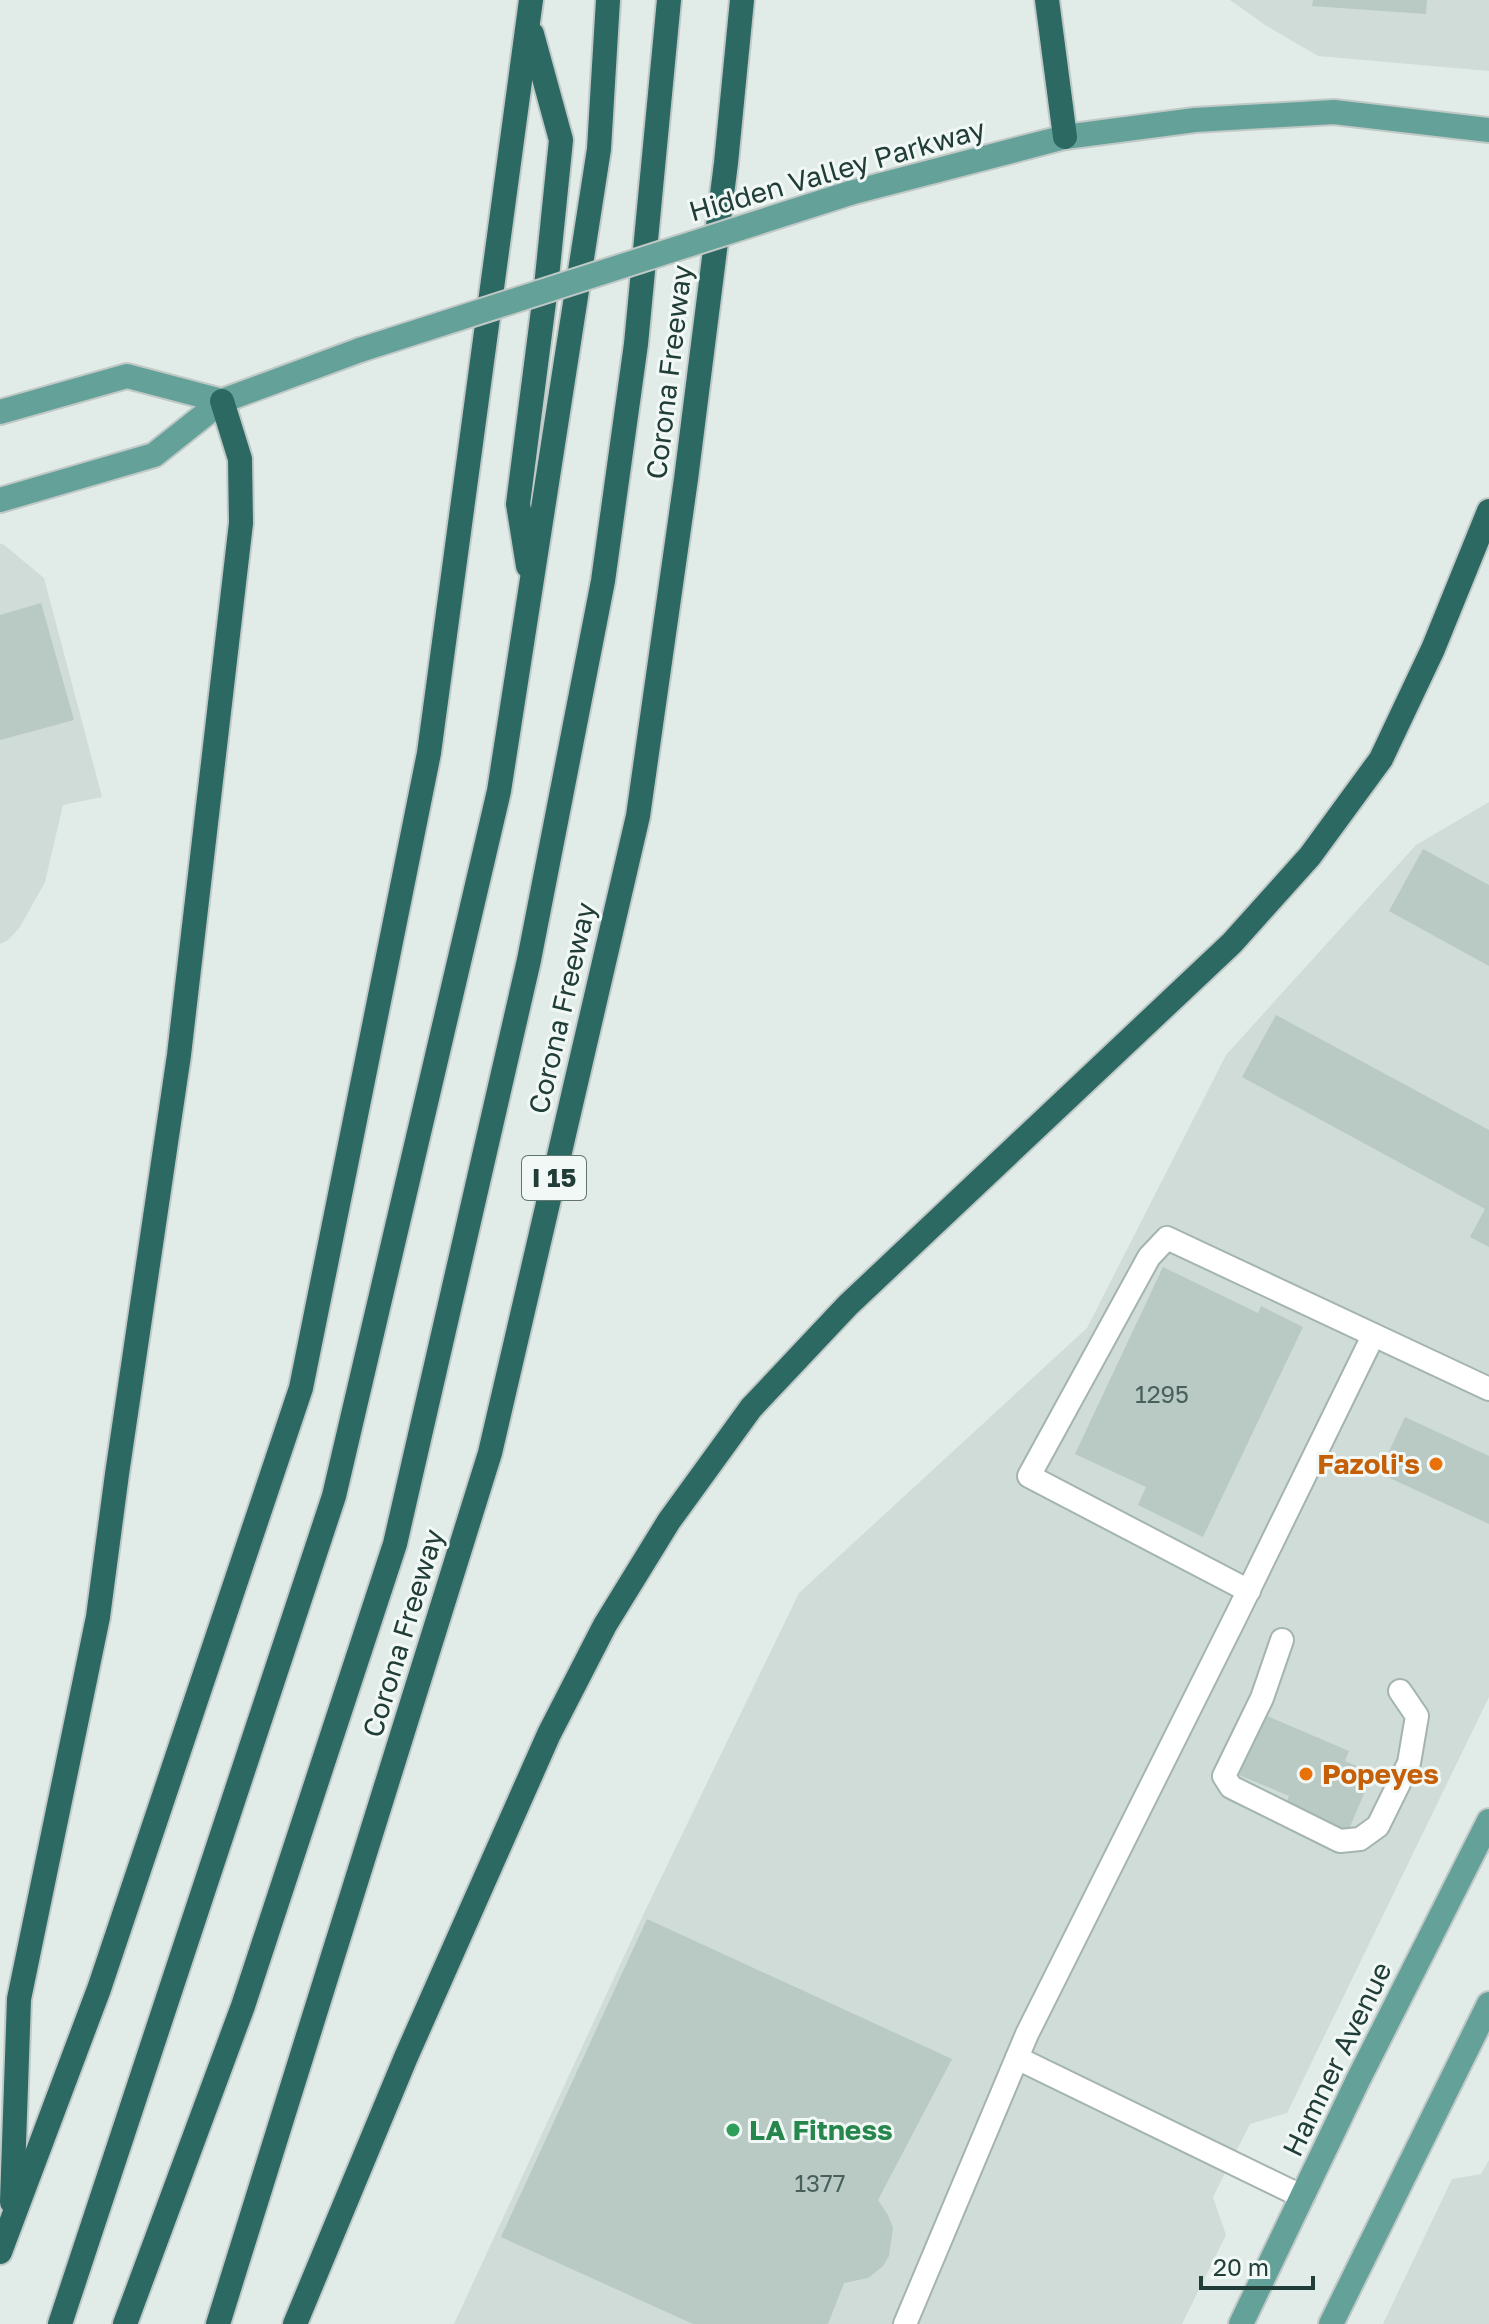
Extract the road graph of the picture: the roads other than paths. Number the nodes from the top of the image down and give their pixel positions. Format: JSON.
{"nodes":[{"id":1,"x":608,"y":0,"type":"edge"},
{"id":2,"x":669,"y":0,"type":"edge"},
{"id":3,"x":742,"y":0,"type":"edge"},
{"id":4,"x":1047,"y":0,"type":"edge"},
{"id":5,"x":530,"y":12,"type":"edge"},
{"id":6,"x":1489,"y":130,"type":"edge"},
{"id":7,"x":1065,"y":137,"type":"junction"},
{"id":8,"x":222,"y":401,"type":"junction"},
{"id":9,"x":0,"y":412,"type":"edge"},
{"id":10,"x":0,"y":500,"type":"edge"},
{"id":11,"x":1489,"y":511,"type":"edge"},
{"id":12,"x":532,"y":587,"type":"junction"},
{"id":13,"x":1373,"y":1336,"type":"junction"},
{"id":14,"x":1489,"y":1389,"type":"edge"},
{"id":15,"x":1249,"y":1591,"type":"junction"},
{"id":16,"x":1282,"y":1640,"type":"dead end"},
{"id":17,"x":1400,"y":1691,"type":"dead end"},
{"id":18,"x":1489,"y":1821,"type":"edge"},
{"id":19,"x":1489,"y":2004,"type":"edge"},
{"id":20,"x":1017,"y":2058,"type":"junction"},
{"id":21,"x":1303,"y":2197,"type":"junction"},
{"id":22,"x":12,"y":2224,"type":"junction"},
{"id":23,"x":0,"y":2252,"type":"edge"},
{"id":24,"x":60,"y":2324,"type":"edge"},
{"id":25,"x":125,"y":2324,"type":"edge"},
{"id":26,"x":218,"y":2324,"type":"edge"},
{"id":27,"x":295,"y":2324,"type":"edge"},
{"id":28,"x":905,"y":2324,"type":"edge"},
{"id":29,"x":1241,"y":2324,"type":"edge"},
{"id":30,"x":1331,"y":2324,"type":"edge"}],
"edges":[{"from":1,"to":12,"type":"highway"},
{"from":2,"to":25,"type":"highway"},
{"from":3,"to":26,"type":"highway","name":"Corona Freeway","number":"I 15"},
{"from":4,"to":7,"type":"highway"},
{"from":5,"to":12,"type":"highway"},
{"from":5,"to":22,"type":"highway"},
{"from":6,"to":7,"type":"main road","name":"Hidden Valley Parkway"},
{"from":7,"to":8,"type":"main road","name":"Hidden Valley Parkway","bridge":true},
{"from":8,"to":9,"type":"main road"},
{"from":8,"to":10,"type":"main road","name":"Hidden Valley Parkway"},
{"from":8,"to":22,"type":"highway"},
{"from":11,"to":27,"type":"highway"},
{"from":12,"to":24,"type":"highway"},
{"from":13,"to":14,"type":"lane"},
{"from":13,"to":15,"type":"lane"},
{"from":13,"to":15,"type":"lane"},
{"from":15,"to":20,"type":"lane"},
{"from":16,"to":17,"type":"lane"},
{"from":18,"to":21,"type":"main road","name":"Hamner Avenue"},
{"from":19,"to":30,"type":"main road"},
{"from":20,"to":21,"type":"lane"},
{"from":20,"to":28,"type":"lane"},
{"from":21,"to":29,"type":"main road","name":"Hamner Avenue"},
{"from":22,"to":23,"type":"highway"}]}
